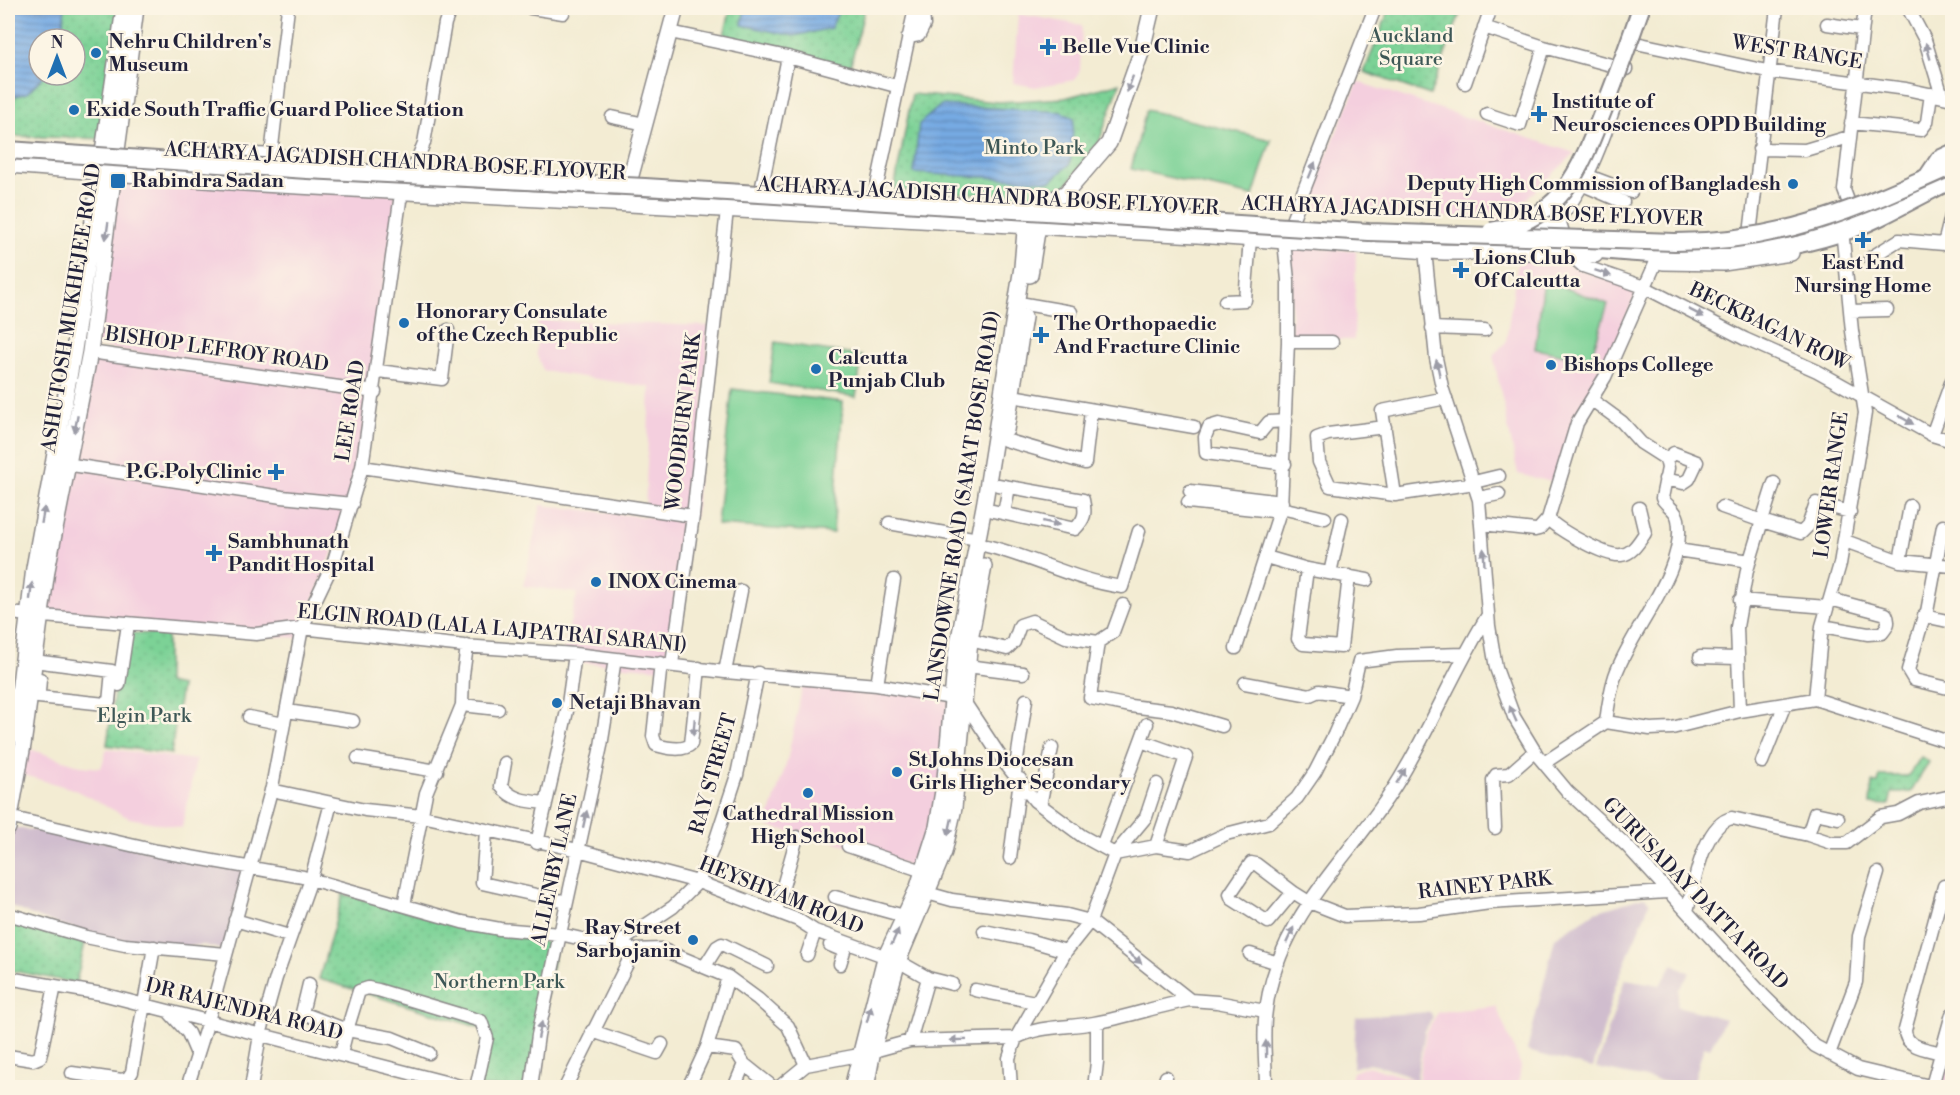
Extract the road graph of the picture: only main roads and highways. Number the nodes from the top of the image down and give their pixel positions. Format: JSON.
{"nodes":[{"id":1,"x":124,"y":8,"type":"edge"},
{"id":2,"x":136,"y":8,"type":"edge"},
{"id":3,"x":676,"y":8,"type":"edge"},
{"id":4,"x":1152,"y":8,"type":"edge"},
{"id":5,"x":1634,"y":8,"type":"edge"},
{"id":6,"x":1641,"y":8,"type":"edge"},
{"id":7,"x":1650,"y":8,"type":"edge"},
{"id":8,"x":1619,"y":67,"type":"junction"},
{"id":9,"x":8,"y":142,"type":"edge"},
{"id":10,"x":110,"y":149,"type":"junction"},
{"id":11,"x":8,"y":150,"type":"edge"},
{"id":12,"x":1953,"y":153,"type":"edge"},
{"id":13,"x":1953,"y":158,"type":"edge"},
{"id":14,"x":8,"y":159,"type":"edge"},
{"id":15,"x":8,"y":165,"type":"edge"},
{"id":16,"x":1953,"y":166,"type":"edge"},
{"id":17,"x":99,"y":172,"type":"junction"},
{"id":18,"x":115,"y":173,"type":"junction"},
{"id":19,"x":1953,"y":174,"type":"edge"},
{"id":20,"x":630,"y":178,"type":"junction"},
{"id":21,"x":1942,"y":181,"type":"edge"},
{"id":22,"x":626,"y":203,"type":"junction"},
{"id":23,"x":1035,"y":204,"type":"junction"},
{"id":24,"x":1031,"y":227,"type":"junction"},
{"id":25,"x":1403,"y":233,"type":"junction"},
{"id":26,"x":1535,"y":233,"type":"junction"},
{"id":27,"x":1518,"y":234,"type":"junction"},
{"id":28,"x":1574,"y":250,"type":"junction"},
{"id":29,"x":1537,"y":252,"type":"junction"},
{"id":30,"x":1520,"y":253,"type":"junction"},
{"id":31,"x":983,"y":542,"type":"junction"},
{"id":32,"x":34,"y":616,"type":"junction"},
{"id":33,"x":958,"y":699,"type":"junction"},
{"id":34,"x":8,"y":773,"type":"edge"},
{"id":35,"x":8,"y":821,"type":"edge"},
{"id":36,"x":892,"y":960,"type":"junction"},
{"id":37,"x":866,"y":1053,"type":"junction"},
{"id":38,"x":852,"y":1088,"type":"edge"},
{"id":39,"x":866,"y":1088,"type":"edge"}],
"edges":[{"from":1,"to":10,"type":"main road"},
{"from":2,"to":10,"type":"main road"},
{"from":3,"to":20,"type":"main road"},
{"from":4,"to":23,"type":"main road","one_way":true},
{"from":5,"to":8,"type":"main road"},
{"from":6,"to":25,"type":"highway","bridge":true},
{"from":7,"to":8,"type":"main road"},
{"from":8,"to":26,"type":"main road"},
{"from":8,"to":27,"type":"main road"},
{"from":9,"to":10,"type":"main road"},
{"from":10,"to":17,"type":"main road","name":"ASHUTOSH MUKHEJEE ROAD"},
{"from":10,"to":18,"type":"main road","name":"ASHUTOSH MUKHEJEE ROAD"},
{"from":10,"to":20,"type":"main road"},
{"from":11,"to":25,"type":"highway","name":"ACHARYA JAGADISH CHANDRA BOSE FLYOVER","bridge":true},
{"from":12,"to":21,"type":"highway","bridge":true},
{"from":13,"to":26,"type":"main road"},
{"from":14,"to":28,"type":"highway","name":"ACHARYA JAGADISH CHANDRA BOSE FLYOVER"},
{"from":15,"to":17,"type":"main road"},
{"from":16,"to":21,"type":"highway","name":"ACHARYA JAGADISH CHANDRA BOSE FLYOVER","bridge":true},
{"from":17,"to":18,"type":"main road"},
{"from":32,"to":17,"type":"main road","name":"ASHUTOSH MUKHEJEE ROAD","one_way":true},
{"from":18,"to":22,"type":"main road"},
{"from":18,"to":32,"type":"main road","name":"ASHUTOSH MUKHEJEE ROAD","one_way":true},
{"from":19,"to":21,"type":"main road","name":"ACHARYA JAGADISH CHANDRA BOSE FLYOVER"},
{"from":20,"to":22,"type":"main road"},
{"from":20,"to":23,"type":"main road"},
{"from":21,"to":25,"type":"highway","name":"ACHARYA JAGADISH CHANDRA BOSE FLYOVER","bridge":true},
{"from":21,"to":28,"type":"highway","name":"ACHARYA JAGADISH CHANDRA BOSE FLYOVER"},
{"from":21,"to":28,"type":"main road"},
{"from":22,"to":24,"type":"main road"},
{"from":23,"to":24,"type":"main road","name":"LANSDOWNE ROAD (SARAT BOSE ROAD)"},
{"from":23,"to":27,"type":"main road"},
{"from":24,"to":30,"type":"main road"},
{"from":24,"to":31,"type":"main road","name":"LANSDOWNE ROAD (SARAT BOSE ROAD)"},
{"from":24,"to":31,"type":"main road"},
{"from":26,"to":27,"type":"main road"},
{"from":26,"to":29,"type":"main road"},
{"from":27,"to":30,"type":"main road"},
{"from":28,"to":29,"type":"main road"},
{"from":29,"to":30,"type":"main road"},
{"from":31,"to":33,"type":"main road"},
{"from":31,"to":33,"type":"main road","name":"LANSDOWNE ROAD (SARAT BOSE ROAD)"},
{"from":32,"to":34,"type":"main road","name":"ASHUTOSH MUKHEJEE ROAD"},
{"from":32,"to":35,"type":"main road","name":"ASHUTOSH MUKHEJEE ROAD"},
{"from":36,"to":33,"type":"main road","name":"LANSDOWNE ROAD (SARAT BOSE ROAD)","one_way":true},
{"from":33,"to":36,"type":"main road","one_way":true},
{"from":36,"to":37,"type":"main road","name":"LANSDOWNE ROAD (SARAT BOSE ROAD)"},
{"from":37,"to":38,"type":"main road","name":"LANSDOWNE ROAD (SARAT BOSE ROAD)"},
{"from":37,"to":39,"type":"main road"}]}
